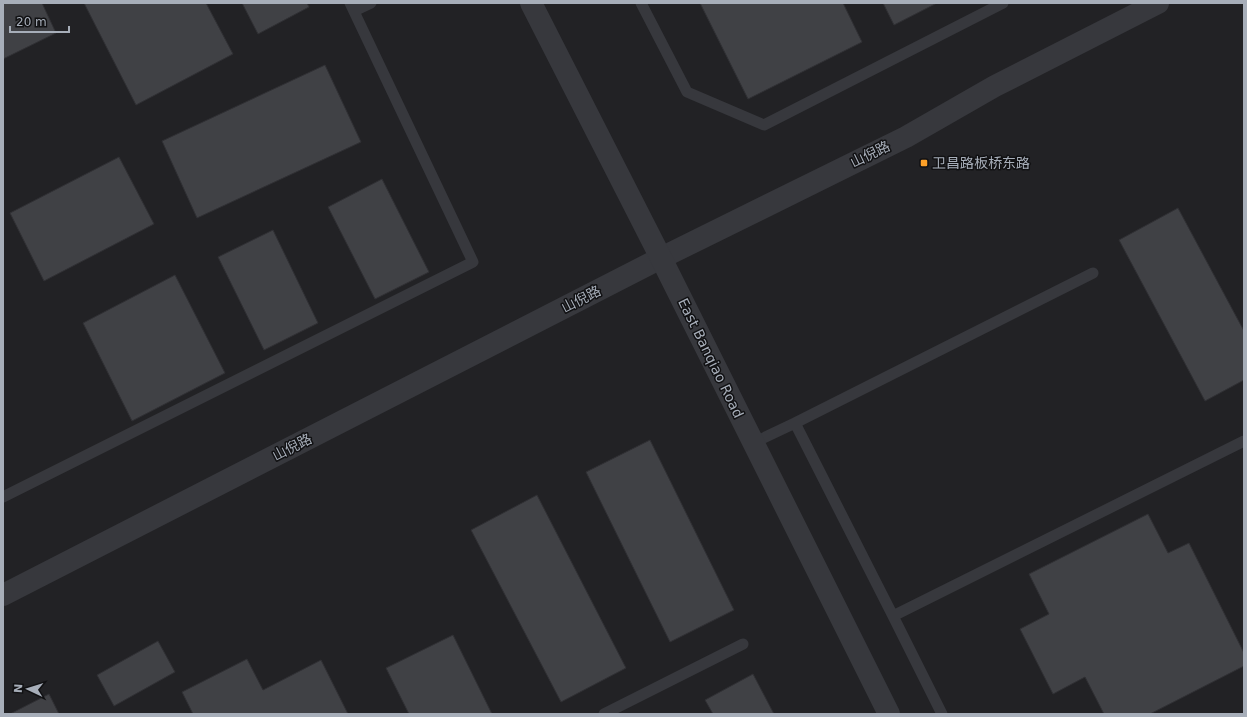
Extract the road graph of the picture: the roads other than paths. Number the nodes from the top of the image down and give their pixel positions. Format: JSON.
{"nodes":[{"id":1,"x":371,"y":3,"type":"edge"},
{"id":2,"x":531,"y":3,"type":"edge"},
{"id":3,"x":641,"y":3,"type":"edge"},
{"id":4,"x":1002,"y":3,"type":"edge"},
{"id":5,"x":1158,"y":3,"type":"edge"},
{"id":6,"x":352,"y":7,"type":"edge"},
{"id":7,"x":661,"y":258,"type":"junction"},
{"id":8,"x":1093,"y":273,"type":"dead end"},
{"id":9,"x":795,"y":423,"type":"junction"},
{"id":10,"x":1244,"y":442,"type":"edge"},
{"id":11,"x":753,"y":443,"type":"junction"},
{"id":12,"x":3,"y":497,"type":"edge"},
{"id":13,"x":3,"y":595,"type":"edge"},
{"id":14,"x":894,"y":616,"type":"junction"},
{"id":15,"x":743,"y":644,"type":"dead end"},
{"id":16,"x":604,"y":714,"type":"edge"},
{"id":17,"x":889,"y":714,"type":"edge"},
{"id":18,"x":942,"y":714,"type":"edge"}],
"edges":[{"from":1,"to":6,"type":"lane"},
{"from":2,"to":7,"type":"street","name":"East Banqiao Road"},
{"from":3,"to":4,"type":"lane"},
{"from":5,"to":7,"type":"street","name":"山倪路"},
{"from":6,"to":12,"type":"lane"},
{"from":7,"to":11,"type":"street","name":"East Banqiao Road"},
{"from":7,"to":13,"type":"street","name":"山倪路"},
{"from":8,"to":9,"type":"lane"},
{"from":9,"to":11,"type":"lane"},
{"from":9,"to":14,"type":"lane"},
{"from":10,"to":14,"type":"lane"},
{"from":11,"to":17,"type":"street","name":"East Banqiao Road"},
{"from":14,"to":18,"type":"lane"},
{"from":15,"to":16,"type":"lane"}]}
